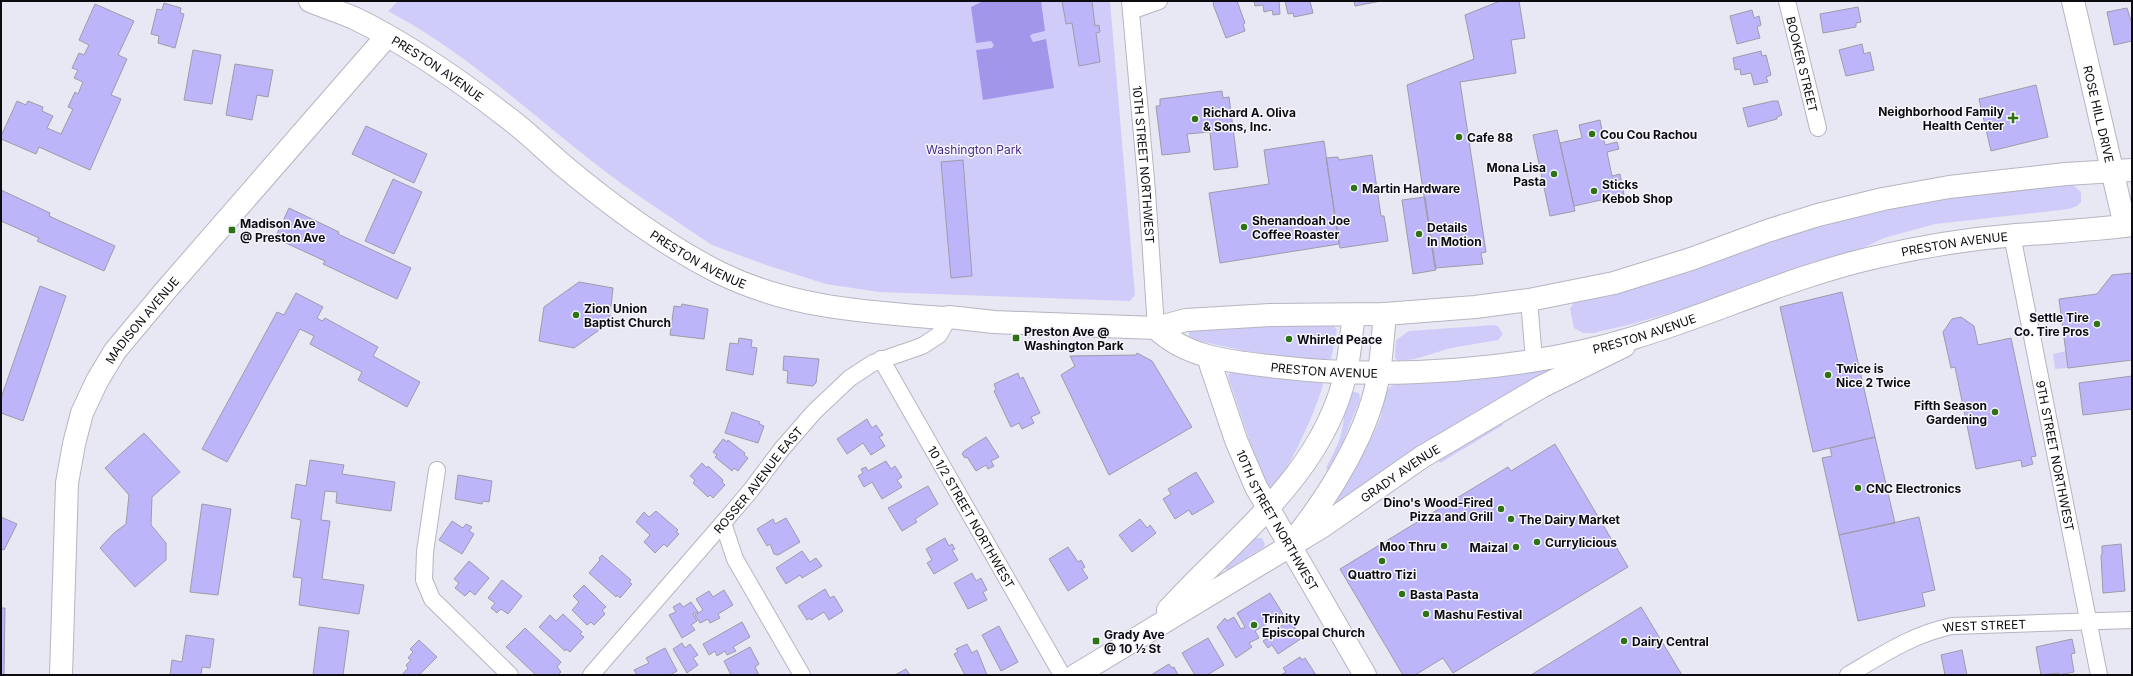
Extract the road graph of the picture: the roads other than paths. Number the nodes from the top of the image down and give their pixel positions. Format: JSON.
{"nodes":[{"id":1,"x":310,"y":1,"type":"edge"},
{"id":2,"x":1159,"y":1,"type":"edge"},
{"id":3,"x":1787,"y":1,"type":"edge"},
{"id":4,"x":2073,"y":1,"type":"edge"},
{"id":5,"x":1130,"y":6,"type":"edge"},
{"id":6,"x":387,"y":36,"type":"junction"},
{"id":7,"x":1818,"y":128,"type":"dead end"},
{"id":8,"x":2122,"y":171,"type":"edge"},
{"id":9,"x":2128,"y":226,"type":"edge"},
{"id":10,"x":2012,"y":235,"type":"junction"},
{"id":11,"x":1529,"y":300,"type":"junction"},
{"id":12,"x":1385,"y":314,"type":"junction"},
{"id":13,"x":1354,"y":315,"type":"junction"},
{"id":14,"x":949,"y":317,"type":"junction"},
{"id":15,"x":1156,"y":328,"type":"junction"},
{"id":16,"x":1654,"y":331,"type":"junction"},
{"id":17,"x":1208,"y":356,"type":"junction"},
{"id":18,"x":881,"y":359,"type":"junction"},
{"id":19,"x":1534,"y":360,"type":"junction"},
{"id":20,"x":1346,"y":372,"type":"junction"},
{"id":21,"x":1379,"y":373,"type":"junction"},
{"id":22,"x":437,"y":470,"type":"dead end"},
{"id":23,"x":1268,"y":510,"type":"junction"},
{"id":24,"x":723,"y":523,"type":"junction"},
{"id":25,"x":1289,"y":545,"type":"junction"},
{"id":26,"x":2132,"y":620,"type":"edge"},
{"id":27,"x":2089,"y":621,"type":"junction"},
{"id":28,"x":1153,"y":627,"type":"junction"},
{"id":29,"x":61,"y":675,"type":"edge"},
{"id":30,"x":510,"y":675,"type":"edge"},
{"id":31,"x":591,"y":675,"type":"edge"},
{"id":32,"x":802,"y":675,"type":"edge"},
{"id":33,"x":1062,"y":675,"type":"edge"},
{"id":34,"x":1076,"y":675,"type":"edge"},
{"id":35,"x":1365,"y":675,"type":"edge"},
{"id":36,"x":1848,"y":675,"type":"edge"},
{"id":37,"x":2099,"y":675,"type":"edge"}],
"edges":[{"from":1,"to":6,"type":"main road","name":"PRESTON AVENUE"},
{"from":2,"to":5,"type":"street"},
{"from":3,"to":7,"type":"street","name":"BOOKER STREET"},
{"from":4,"to":8,"type":"main road","name":"ROSE HILL DRIVE"},
{"from":5,"to":15,"type":"street","name":"10TH STREET NORTHWEST"},
{"from":6,"to":14,"type":"main road","name":"PRESTON AVENUE"},
{"from":6,"to":29,"type":"main road","name":"MADISON AVENUE"},
{"from":8,"to":9,"type":"main road","name":"ROSE HILL DRIVE"},
{"from":8,"to":11,"type":"main road","name":"PRESTON AVENUE"},
{"from":9,"to":10,"type":"main road","name":"PRESTON AVENUE"},
{"from":10,"to":16,"type":"main road","name":"PRESTON AVENUE"},
{"from":10,"to":27,"type":"street","name":"9TH STREET NORTHWEST"},
{"from":11,"to":12,"type":"main road","name":"PRESTON AVENUE"},
{"from":11,"to":19,"type":"street"},
{"from":12,"to":13,"type":"main road","name":"PRESTON AVENUE"},
{"from":12,"to":21,"type":"main road"},
{"from":13,"to":15,"type":"main road","name":"PRESTON AVENUE"},
{"from":13,"to":20,"type":"main road","name":"GRADY AVENUE"},
{"from":14,"to":15,"type":"main road","name":"PRESTON AVENUE"},
{"from":14,"to":18,"type":"street","name":"ROSSER AVENUE EAST"},
{"from":15,"to":17,"type":"main road","name":"PRESTON AVENUE"},
{"from":16,"to":19,"type":"main road","name":"PRESTON AVENUE"},
{"from":16,"to":25,"type":"main road","name":"GRADY AVENUE"},
{"from":17,"to":20,"type":"main road","name":"PRESTON AVENUE"},
{"from":17,"to":23,"type":"main road","name":"10TH STREET NORTHWEST"},
{"from":18,"to":24,"type":"street","name":"ROSSER AVENUE EAST"},
{"from":18,"to":33,"type":"street","name":"10 1/2 STREET NORTHWEST"},
{"from":19,"to":21,"type":"main road","name":"PRESTON AVENUE"},
{"from":20,"to":21,"type":"main road","name":"PRESTON AVENUE"},
{"from":20,"to":23,"type":"main road","name":"GRADY AVENUE"},
{"from":21,"to":25,"type":"main road"},
{"from":22,"to":30,"type":"street"},
{"from":23,"to":25,"type":"main road","name":"10TH STREET NORTHWEST"},
{"from":23,"to":28,"type":"main road","name":"GRADY AVENUE"},
{"from":24,"to":31,"type":"street","name":"ROSSER AVENUE EAST"},
{"from":24,"to":32,"type":"street"},
{"from":25,"to":28,"type":"main road","name":"GRADY AVENUE"},
{"from":25,"to":35,"type":"main road","name":"10TH STREET NORTHWEST"},
{"from":26,"to":27,"type":"street","name":"WEST STREET"},
{"from":27,"to":36,"type":"street","name":"WEST STREET"},
{"from":27,"to":37,"type":"street","name":"9TH STREET NORTHWEST"},
{"from":28,"to":34,"type":"main road","name":"GRADY AVENUE"}]}
